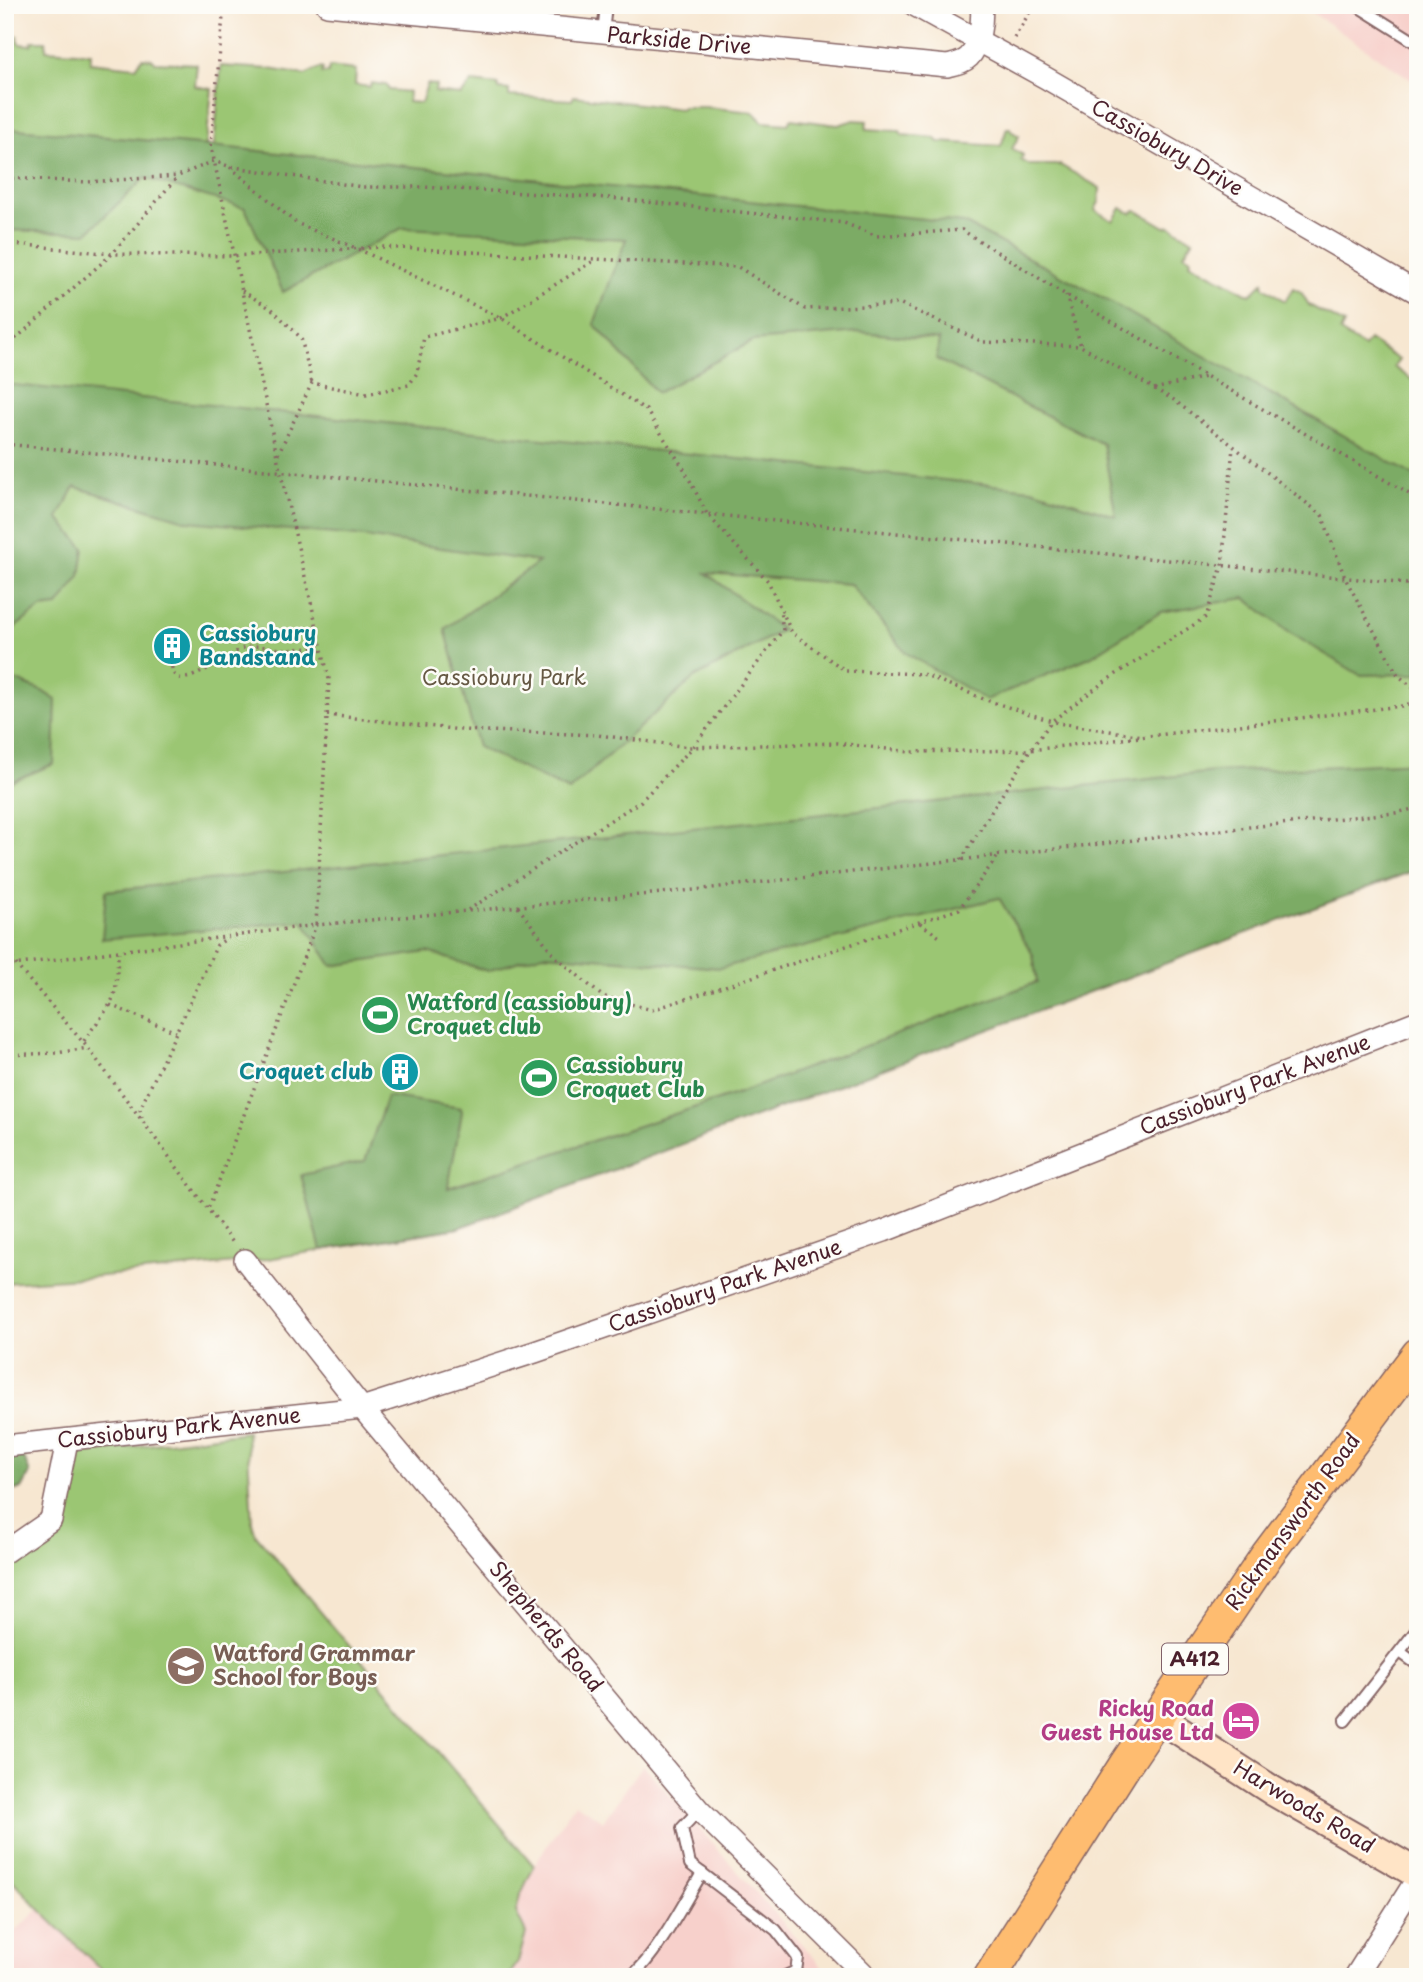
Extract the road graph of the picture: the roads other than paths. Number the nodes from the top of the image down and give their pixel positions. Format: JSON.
{"nodes":[{"id":1,"x":327,"y":5,"type":"edge"},
{"id":2,"x":606,"y":5,"type":"edge"},
{"id":3,"x":914,"y":5,"type":"edge"},
{"id":4,"x":981,"y":5,"type":"edge"},
{"id":5,"x":1356,"y":5,"type":"edge"},
{"id":6,"x":603,"y":34,"type":"junction"},
{"id":7,"x":977,"y":41,"type":"junction"},
{"id":8,"x":1418,"y":44,"type":"edge"},
{"id":9,"x":1418,"y":293,"type":"edge"},
{"id":10,"x":1418,"y":1021,"type":"edge"},
{"id":11,"x":245,"y":1260,"type":"road end"},
{"id":12,"x":1418,"y":1354,"type":"edge"},
{"id":13,"x":362,"y":1408,"type":"junction"},
{"id":14,"x":67,"y":1441,"type":"junction"},
{"id":15,"x":8,"y":1447,"type":"edge"},
{"id":16,"x":5,"y":1552,"type":"edge"},
{"id":17,"x":1418,"y":1628,"type":"edge"},
{"id":18,"x":1400,"y":1652,"type":"junction"},
{"id":19,"x":1418,"y":1665,"type":"edge"},
{"id":20,"x":1157,"y":1717,"type":"junction"},
{"id":21,"x":1345,"y":1721,"type":"dead end"},
{"id":22,"x":699,"y":1810,"type":"junction"},
{"id":23,"x":702,"y":1873,"type":"junction"},
{"id":24,"x":1418,"y":1874,"type":"edge"},
{"id":25,"x":1418,"y":1882,"type":"edge"},
{"id":26,"x":799,"y":1974,"type":"edge"},
{"id":27,"x":630,"y":1977,"type":"edge"},
{"id":28,"x":783,"y":1977,"type":"edge"},
{"id":29,"x":866,"y":1977,"type":"edge"},
{"id":30,"x":989,"y":1977,"type":"edge"},
{"id":31,"x":1355,"y":1977,"type":"edge"}],
"edges":[{"from":1,"to":6,"type":"street","name":"Parkside Drive"},
{"from":2,"to":6,"type":"lane"},
{"from":3,"to":7,"type":"street","name":"Cassiobury Drive"},
{"from":4,"to":7,"type":"street"},
{"from":5,"to":8,"type":"lane"},
{"from":6,"to":7,"type":"street","name":"Parkside Drive"},
{"from":7,"to":9,"type":"street","name":"Cassiobury Drive"},
{"from":10,"to":13,"type":"street","name":"Cassiobury Park Avenue"},
{"from":11,"to":13,"type":"street","name":"Shepherds Road"},
{"from":12,"to":20,"type":"main road","name":"Rickmansworth Road","number":"A412"},
{"from":13,"to":14,"type":"street","name":"Cassiobury Park Avenue"},
{"from":13,"to":22,"type":"street","name":"Shepherds Road"},
{"from":14,"to":15,"type":"street","name":"Cassiobury Park Avenue"},
{"from":14,"to":16,"type":"street"},
{"from":17,"to":18,"type":"lane"},
{"from":18,"to":19,"type":"lane"},
{"from":18,"to":21,"type":"lane"},
{"from":20,"to":24,"type":"street","name":"Harwoods Road"},
{"from":20,"to":30,"type":"main road","name":"Rickmansworth Road","number":"A412"},
{"from":22,"to":23,"type":"lane"},
{"from":22,"to":29,"type":"street","name":"Shepherds Road"},
{"from":23,"to":26,"type":"lane"},
{"from":23,"to":27,"type":"lane"},
{"from":25,"to":31,"type":"street"},
{"from":26,"to":28,"type":"lane"}]}
